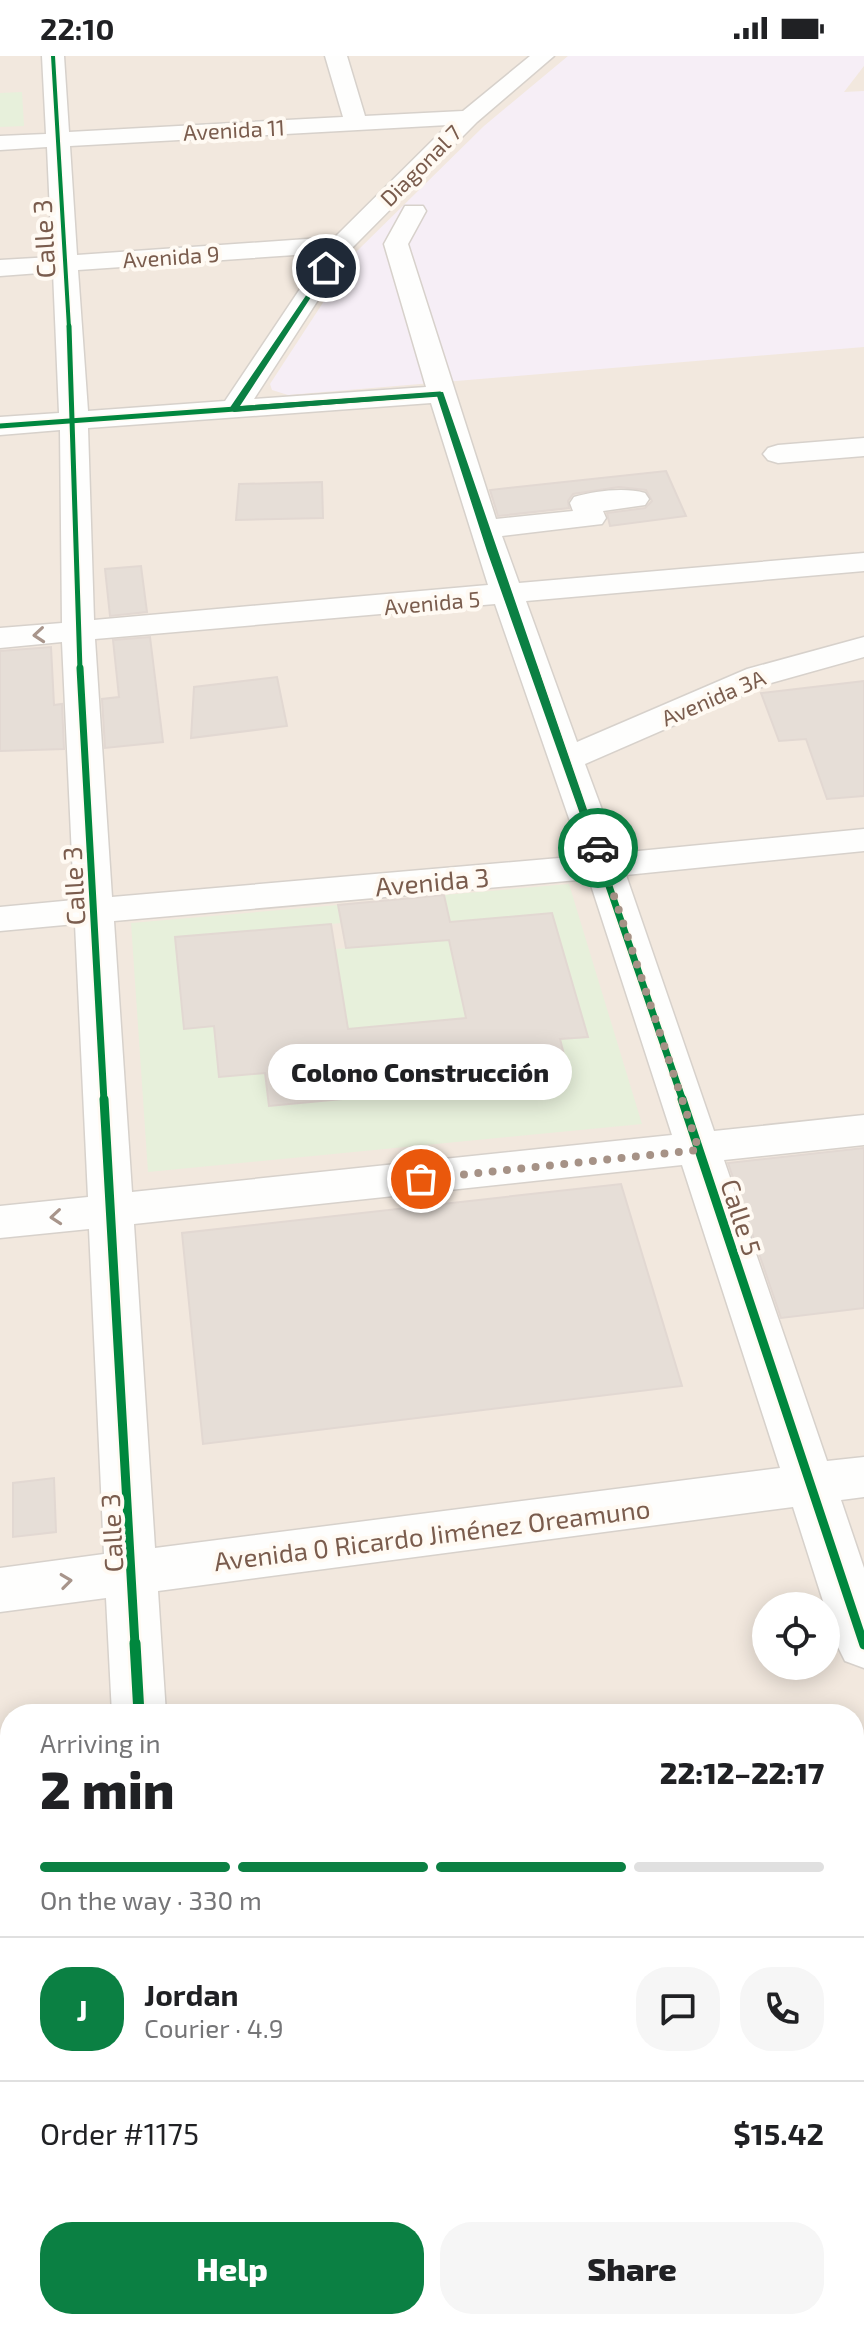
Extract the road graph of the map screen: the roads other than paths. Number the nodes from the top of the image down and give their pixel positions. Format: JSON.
{"nodes":[{"id":1,"x":53,"y":56,"type":"edge"},
{"id":2,"x":336,"y":56,"type":"edge"},
{"id":3,"x":543,"y":56,"type":"edge"},
{"id":4,"x":469,"y":117,"type":"junction"},
{"id":5,"x":355,"y":121,"type":"junction"},
{"id":6,"x":57,"y":139,"type":"junction"},
{"id":7,"x":0,"y":143,"type":"edge"},
{"id":8,"x":414,"y":211,"type":"dead end"},
{"id":9,"x":342,"y":244,"type":"junction"},
{"id":10,"x":64,"y":264,"type":"junction"},
{"id":11,"x":0,"y":268,"type":"edge"},
{"id":12,"x":440,"y":394,"type":"junction"},
{"id":13,"x":234,"y":409,"type":"junction"},
{"id":14,"x":74,"y":421,"type":"junction"},
{"id":15,"x":0,"y":426,"type":"edge"},
{"id":16,"x":864,"y":447,"type":"edge"},
{"id":17,"x":778,"y":454,"type":"dead end"},
{"id":18,"x":634,"y":499,"type":"dead end"},
{"id":19,"x":484,"y":529,"type":"junction"},
{"id":20,"x":864,"y":562,"type":"edge"},
{"id":21,"x":507,"y":595,"type":"junction"},
{"id":22,"x":78,"y":632,"type":"junction"},
{"id":23,"x":0,"y":638,"type":"edge"},
{"id":24,"x":864,"y":647,"type":"edge"},
{"id":25,"x":566,"y":760,"type":"junction"},
{"id":26,"x":864,"y":840,"type":"edge"},
{"id":27,"x":604,"y":866,"type":"junction"},
{"id":28,"x":94,"y":910,"type":"junction"},
{"id":29,"x":0,"y":919,"type":"edge"},
{"id":30,"x":864,"y":1130,"type":"edge"},
{"id":31,"x":699,"y":1150,"type":"junction"},
{"id":32,"x":113,"y":1212,"type":"junction"},
{"id":33,"x":0,"y":1222,"type":"edge"},
{"id":34,"x":864,"y":1477,"type":"edge"},
{"id":35,"x":808,"y":1485,"type":"junction"},
{"id":36,"x":133,"y":1573,"type":"junction"},
{"id":37,"x":0,"y":1590,"type":"edge"},
{"id":38,"x":864,"y":1645,"type":"edge"},
{"id":39,"x":139,"y":1704,"type":"edge"}],
"edges":[{"from":1,"to":6,"type":"street","name":"Calle 3"},
{"from":2,"to":5,"type":"street"},
{"from":3,"to":4,"type":"street","name":"Diagonal 7"},
{"from":4,"to":5,"type":"street","name":"Avenida 11"},
{"from":4,"to":9,"type":"street","name":"Diagonal 7"},
{"from":5,"to":6,"type":"street","name":"Avenida 11"},
{"from":6,"to":7,"type":"street","name":"Avenida 11"},
{"from":6,"to":10,"type":"street","name":"Calle 3"},
{"from":8,"to":12,"type":"street","name":"Calle 5"},
{"from":9,"to":10,"type":"street","name":"Avenida 9"},
{"from":9,"to":13,"type":"street","name":"Diagonal 7"},
{"from":10,"to":11,"type":"street","name":"Avenida 9"},
{"from":10,"to":14,"type":"street","name":"Calle 3"},
{"from":12,"to":13,"type":"street"},
{"from":12,"to":19,"type":"street","name":"Calle 5"},
{"from":13,"to":14,"type":"street"},
{"from":14,"to":15,"type":"street"},
{"from":14,"to":22,"type":"street","name":"Calle 3"},
{"from":16,"to":17,"type":"street"},
{"from":18,"to":19,"type":"street"},
{"from":19,"to":21,"type":"street","name":"Calle 5"},
{"from":20,"to":21,"type":"street","name":"Avenida 5"},
{"from":21,"to":22,"type":"street","name":"Avenida 5"},
{"from":21,"to":25,"type":"street","name":"Calle 5"},
{"from":22,"to":23,"type":"street","name":"Avenida 5","one_way":true},
{"from":22,"to":28,"type":"street","name":"Calle 3"},
{"from":24,"to":25,"type":"street","name":"Avenida 3A"},
{"from":25,"to":27,"type":"street","name":"Calle 5"},
{"from":26,"to":27,"type":"street","name":"Avenida 3"},
{"from":27,"to":28,"type":"street","name":"Avenida 3"},
{"from":27,"to":31,"type":"street","name":"Calle 5"},
{"from":28,"to":29,"type":"street","name":"Avenida 3"},
{"from":28,"to":32,"type":"street","name":"Calle 3"},
{"from":30,"to":31,"type":"street"},
{"from":31,"to":32,"type":"street"},
{"from":31,"to":35,"type":"street","name":"Calle 5"},
{"from":32,"to":33,"type":"street","one_way":true},
{"from":32,"to":36,"type":"street","name":"Calle 3"},
{"from":34,"to":35,"type":"street","name":"Avenida 0 Ricardo Jiménez Oreamuno"},
{"from":35,"to":36,"type":"street","name":"Avenida 0 Ricardo Jiménez Oreamuno"},
{"from":35,"to":38,"type":"street","name":"Calle 5"},
{"from":37,"to":36,"type":"street","name":"Avenida 0 Ricardo Jiménez Oreamuno","one_way":true},
{"from":36,"to":39,"type":"street","name":"Calle 3"}]}
